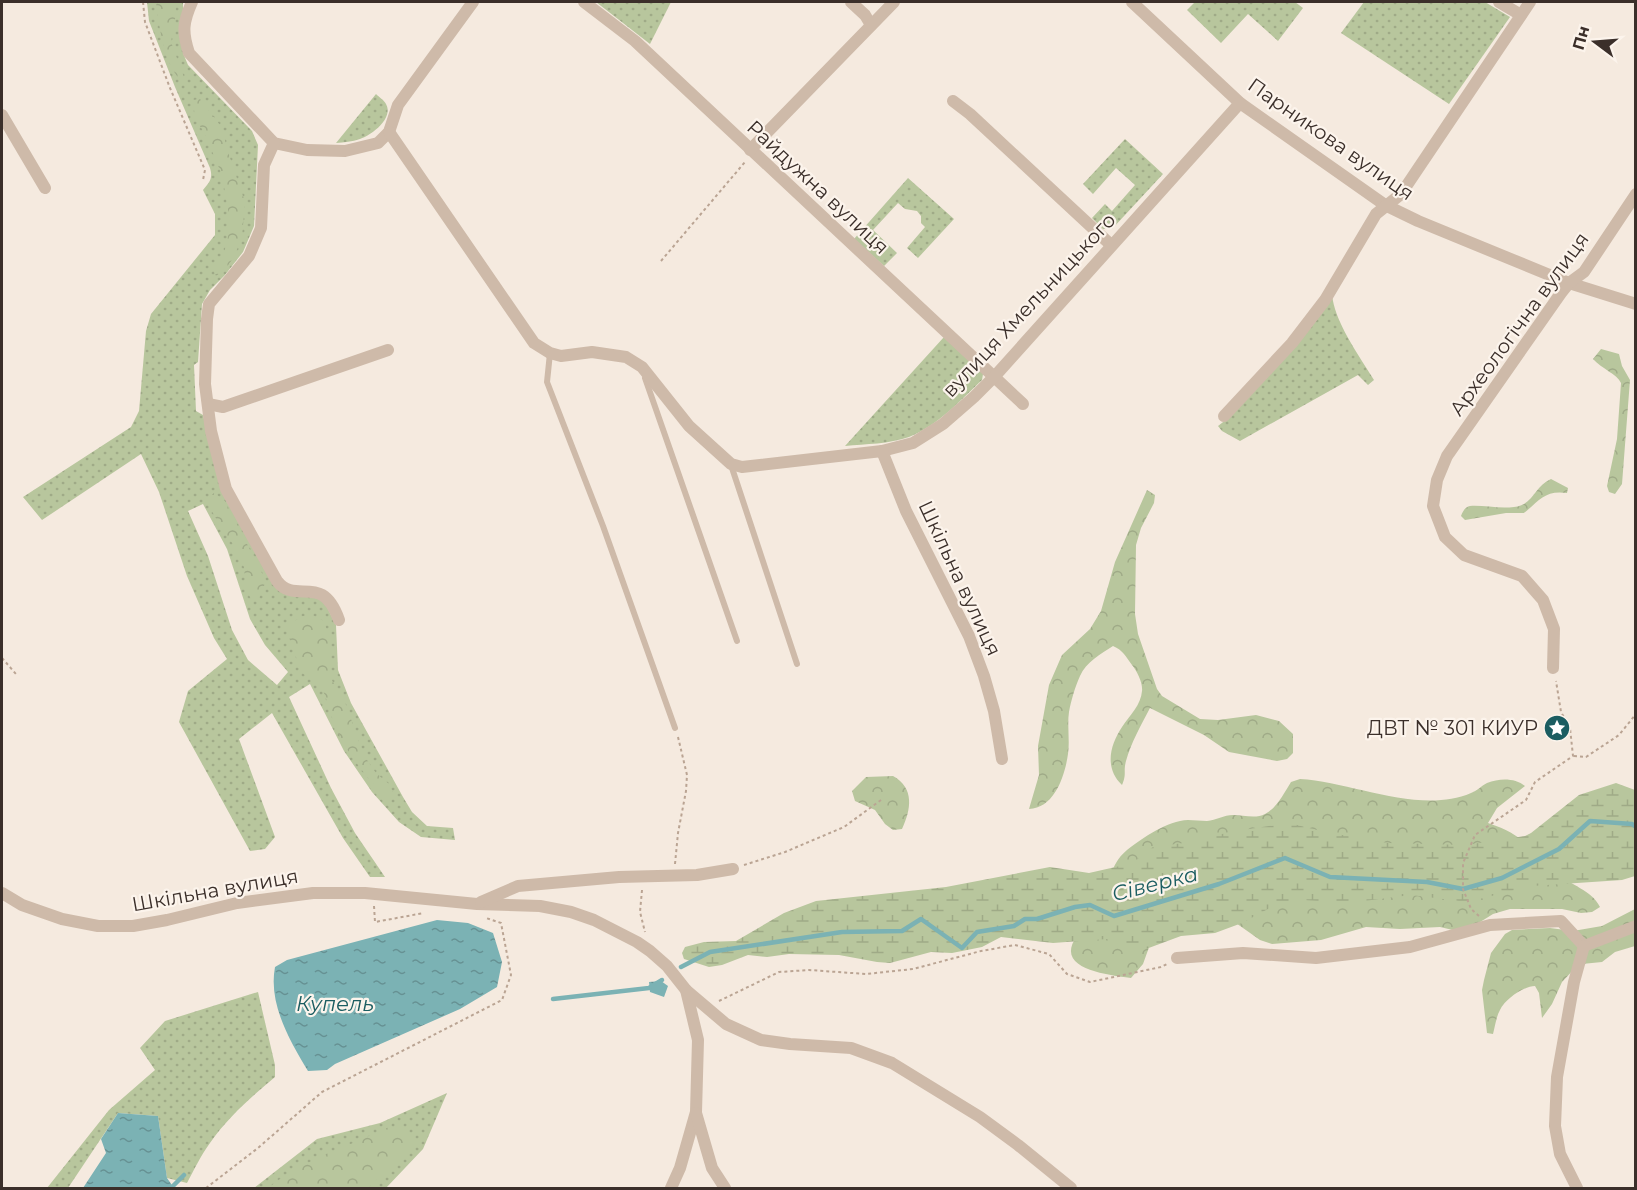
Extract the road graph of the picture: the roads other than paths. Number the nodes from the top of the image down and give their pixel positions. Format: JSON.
{"nodes":[{"id":1,"x":192,"y":2,"type":"edge"},
{"id":2,"x":473,"y":2,"type":"edge"},
{"id":3,"x":584,"y":2,"type":"edge"},
{"id":4,"x":851,"y":2,"type":"edge"},
{"id":5,"x":894,"y":2,"type":"edge"},
{"id":6,"x":1132,"y":2,"type":"edge"},
{"id":7,"x":1499,"y":2,"type":"edge"},
{"id":8,"x":1530,"y":2,"type":"edge"},
{"id":9,"x":1521,"y":15,"type":"junction"},
{"id":10,"x":871,"y":25,"type":"junction"},
{"id":11,"x":953,"y":102,"type":"dead end"},
{"id":12,"x":1240,"y":103,"type":"junction"},
{"id":13,"x":2,"y":115,"type":"edge"},
{"id":14,"x":389,"y":132,"type":"junction"},
{"id":15,"x":274,"y":143,"type":"junction"},
{"id":16,"x":751,"y":151,"type":"junction"},
{"id":17,"x":45,"y":188,"type":"dead end"},
{"id":18,"x":1635,"y":194,"type":"edge"},
{"id":19,"x":1385,"y":205,"type":"junction"},
{"id":20,"x":1111,"y":245,"type":"junction"},
{"id":21,"x":1569,"y":283,"type":"junction"},
{"id":22,"x":1635,"y":304,"type":"edge"},
{"id":23,"x":388,"y":350,"type":"dead end"},
{"id":24,"x":550,"y":353,"type":"junction"},
{"id":25,"x":642,"y":368,"type":"junction"},
{"id":26,"x":994,"y":376,"type":"junction"},
{"id":27,"x":208,"y":404,"type":"junction"},
{"id":28,"x":1023,"y":404,"type":"dead end"},
{"id":29,"x":1224,"y":416,"type":"dead end"},
{"id":30,"x":882,"y":451,"type":"junction"},
{"id":31,"x":730,"y":464,"type":"junction"},
{"id":32,"x":339,"y":620,"type":"dead end"},
{"id":33,"x":737,"y":640,"type":"dead end"},
{"id":34,"x":797,"y":663,"type":"dead end"},
{"id":35,"x":1554,"y":668,"type":"road end"},
{"id":36,"x":675,"y":728,"type":"road end"},
{"id":37,"x":1002,"y":759,"type":"dead end"},
{"id":38,"x":733,"y":869,"type":"road end"},
{"id":39,"x":2,"y":893,"type":"edge"},
{"id":40,"x":478,"y":910,"type":"junction"},
{"id":41,"x":1635,"y":926,"type":"edge"},
{"id":42,"x":1584,"y":946,"type":"junction"},
{"id":43,"x":1177,"y":958,"type":"road end"},
{"id":44,"x":686,"y":990,"type":"junction"},
{"id":45,"x":696,"y":1112,"type":"junction"},
{"id":46,"x":671,"y":1188,"type":"edge"},
{"id":47,"x":725,"y":1188,"type":"edge"},
{"id":48,"x":1071,"y":1188,"type":"edge"},
{"id":49,"x":1577,"y":1188,"type":"edge"}],
"edges":[{"from":1,"to":15,"type":"street"},
{"from":2,"to":14,"type":"street"},
{"from":3,"to":16,"type":"street","name":"Райдужна вулиця"},
{"from":4,"to":10,"type":"street"},
{"from":5,"to":10,"type":"street"},
{"from":6,"to":12,"type":"street","name":"Парникова вулиця"},
{"from":7,"to":9,"type":"street"},
{"from":8,"to":9,"type":"street"},
{"from":9,"to":19,"type":"street"},
{"from":10,"to":16,"type":"street"},
{"from":11,"to":20,"type":"street"},
{"from":12,"to":19,"type":"street","name":"Парникова вулиця"},
{"from":12,"to":20,"type":"street","name":"вулиця Хмельницького"},
{"from":13,"to":17,"type":"street"},
{"from":14,"to":15,"type":"street"},
{"from":14,"to":24,"type":"street"},
{"from":15,"to":27,"type":"street"},
{"from":16,"to":26,"type":"street","name":"Райдужна вулиця"},
{"from":18,"to":21,"type":"street","name":"Археологічна вулиця"},
{"from":19,"to":21,"type":"street","name":"Парникова вулиця"},
{"from":19,"to":29,"type":"street"},
{"from":20,"to":26,"type":"street","name":"вулиця Хмельницького"},
{"from":21,"to":22,"type":"street","name":"Парникова вулиця"},
{"from":21,"to":35,"type":"street","name":"Археологічна вулиця"},
{"from":23,"to":27,"type":"street"},
{"from":24,"to":25,"type":"street"},
{"from":24,"to":36,"type":"lane"},
{"from":25,"to":31,"type":"street"},
{"from":25,"to":33,"type":"lane"},
{"from":26,"to":28,"type":"street","name":"Райдужна вулиця"},
{"from":26,"to":30,"type":"street","name":"вулиця Хмельницького"},
{"from":27,"to":32,"type":"street"},
{"from":30,"to":31,"type":"street","name":"вулиця Хмельницького"},
{"from":30,"to":37,"type":"street","name":"Шкільна вулиця"},
{"from":31,"to":34,"type":"lane"},
{"from":38,"to":40,"type":"street","name":"Шкільна вулиця"},
{"from":39,"to":40,"type":"street","name":"Шкільна вулиця"},
{"from":40,"to":44,"type":"street","name":"Шкільна вулиця"},
{"from":41,"to":42,"type":"street"},
{"from":42,"to":43,"type":"street"},
{"from":42,"to":49,"type":"street"},
{"from":44,"to":45,"type":"street","name":"Шкільна вулиця"},
{"from":44,"to":48,"type":"street"},
{"from":45,"to":46,"type":"street","name":"Шкільна вулиця"},
{"from":45,"to":47,"type":"street"}]}
